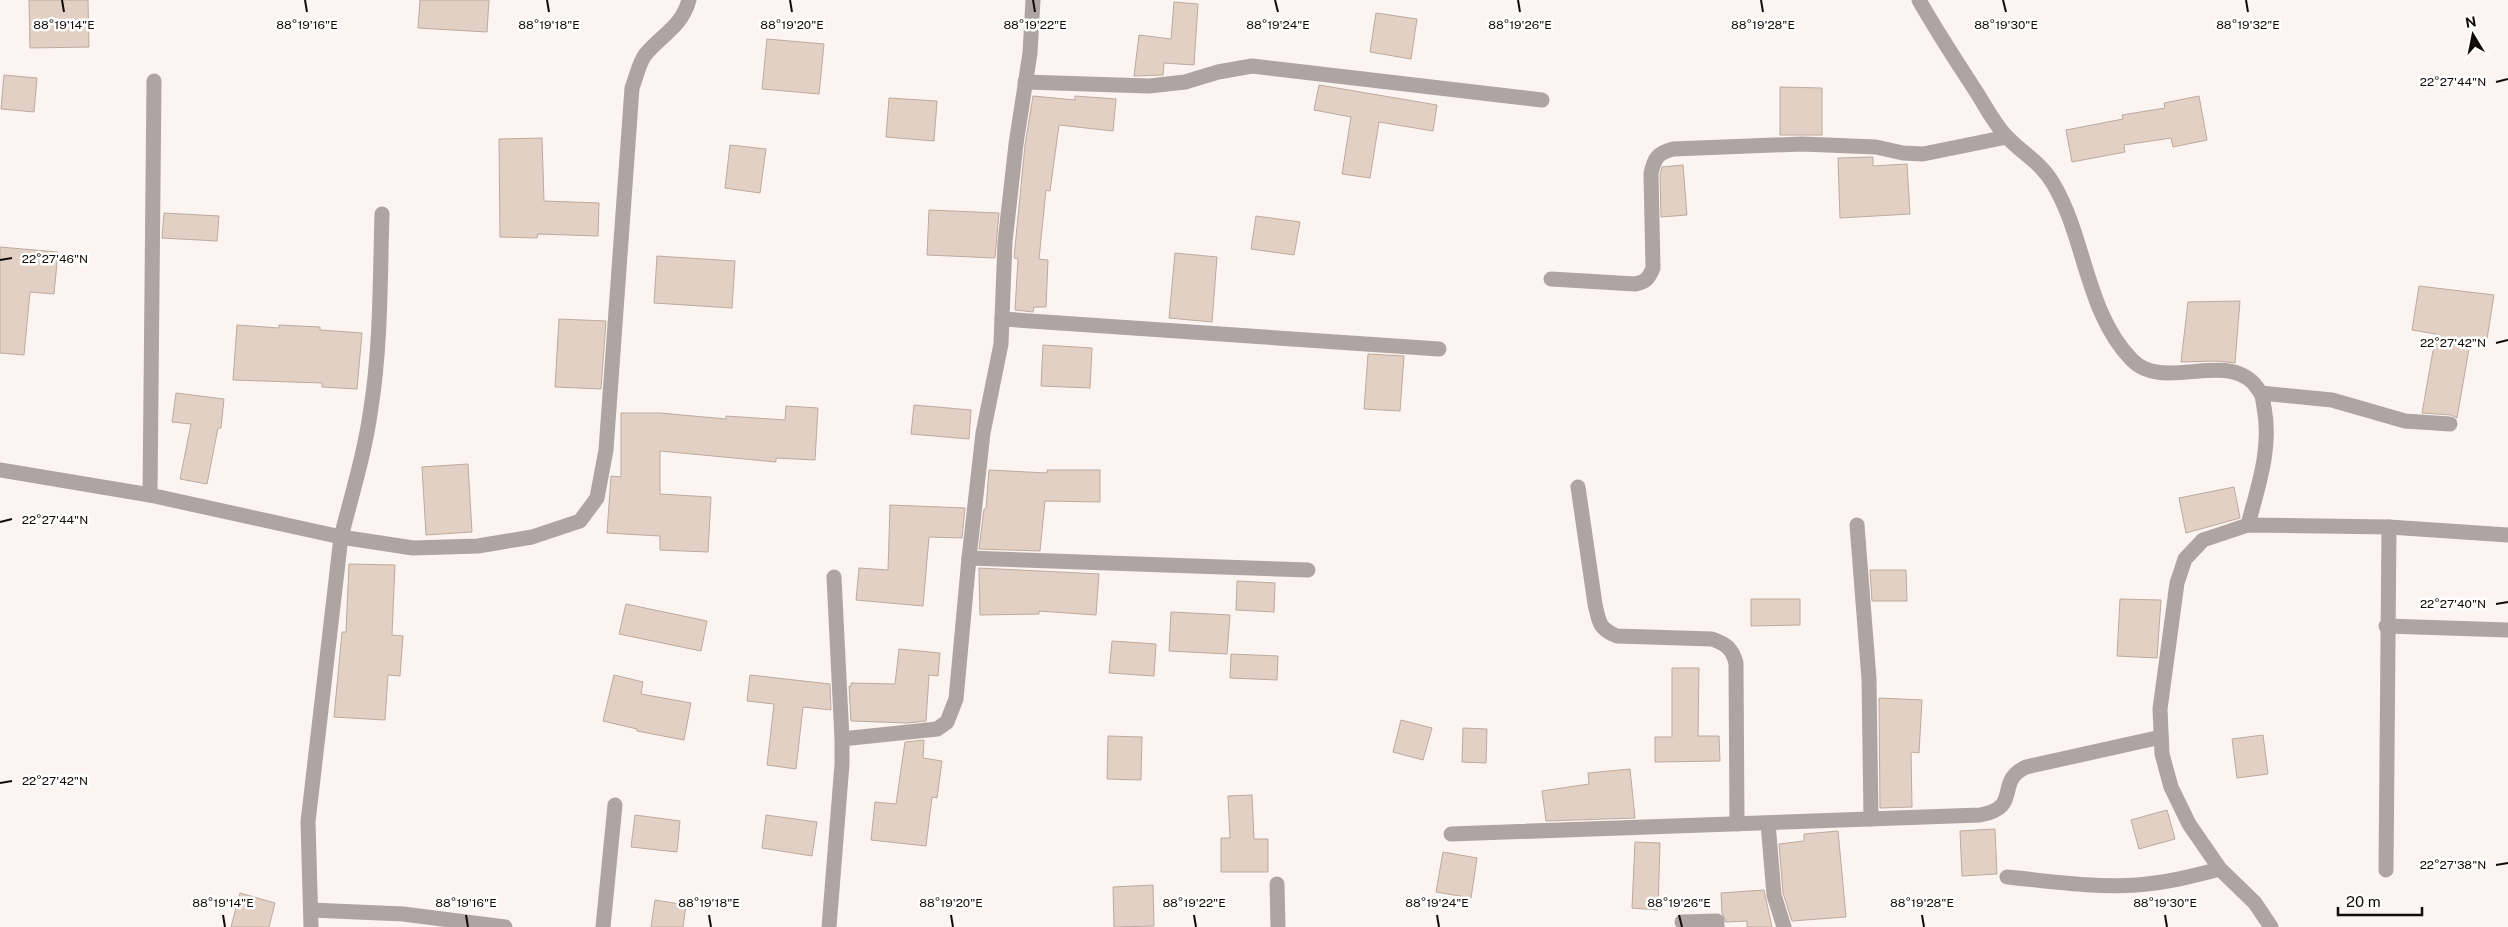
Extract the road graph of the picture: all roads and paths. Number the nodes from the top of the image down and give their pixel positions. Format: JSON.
{"nodes":[{"id":1,"x":689,"y":0,"type":"edge"},
{"id":2,"x":1033,"y":0,"type":"edge"},
{"id":3,"x":1919,"y":0,"type":"edge"},
{"id":4,"x":154,"y":82,"type":"dead end"},
{"id":5,"x":1025,"y":82,"type":"junction"},
{"id":6,"x":1542,"y":100,"type":"dead end"},
{"id":7,"x":2007,"y":137,"type":"junction"},
{"id":8,"x":382,"y":214,"type":"dead end"},
{"id":9,"x":1551,"y":279,"type":"dead end"},
{"id":10,"x":1002,"y":319,"type":"junction"},
{"id":11,"x":1438,"y":349,"type":"dead end"},
{"id":12,"x":2261,"y":393,"type":"junction"},
{"id":13,"x":2450,"y":424,"type":"dead end"},
{"id":14,"x":0,"y":470,"type":"edge"},
{"id":15,"x":1578,"y":486,"type":"dead end"},
{"id":16,"x":150,"y":495,"type":"junction"},
{"id":17,"x":1858,"y":525,"type":"dead end"},
{"id":18,"x":2248,"y":525,"type":"junction"},
{"id":19,"x":2389,"y":527,"type":"junction"},
{"id":20,"x":2508,"y":534,"type":"edge"},
{"id":21,"x":341,"y":537,"type":"junction"},
{"id":22,"x":969,"y":558,"type":"junction"},
{"id":23,"x":1308,"y":570,"type":"dead end"},
{"id":24,"x":834,"y":577,"type":"dead end"},
{"id":25,"x":2386,"y":626,"type":"junction"},
{"id":26,"x":2508,"y":630,"type":"edge"},
{"id":27,"x":2161,"y":737,"type":"junction"},
{"id":28,"x":842,"y":739,"type":"junction"},
{"id":29,"x":615,"y":805,"type":"dead end"},
{"id":30,"x":1871,"y":819,"type":"junction"},
{"id":31,"x":1768,"y":823,"type":"junction"},
{"id":32,"x":1737,"y":824,"type":"junction"},
{"id":33,"x":1451,"y":834,"type":"dead end"},
{"id":34,"x":2220,"y":868,"type":"junction"},
{"id":35,"x":2386,"y":870,"type":"dead end"},
{"id":36,"x":2006,"y":877,"type":"dead end"},
{"id":37,"x":1277,"y":884,"type":"dead end"},
{"id":38,"x":311,"y":910,"type":"junction"},
{"id":39,"x":1682,"y":922,"type":"dead end"},
{"id":40,"x":311,"y":927,"type":"edge"},
{"id":41,"x":505,"y":927,"type":"edge"},
{"id":42,"x":604,"y":927,"type":"edge"},
{"id":43,"x":829,"y":927,"type":"edge"},
{"id":44,"x":1278,"y":927,"type":"edge"},
{"id":45,"x":1717,"y":927,"type":"edge"},
{"id":46,"x":1784,"y":927,"type":"edge"},
{"id":47,"x":2271,"y":927,"type":"edge"}],
"edges":[{"from":1,"to":21,"type":"street"},
{"from":2,"to":5,"type":"street"},
{"from":3,"to":7,"type":"street"},
{"from":4,"to":16,"type":"street"},
{"from":5,"to":6,"type":"street"},
{"from":5,"to":10,"type":"street"},
{"from":7,"to":9,"type":"street"},
{"from":7,"to":12,"type":"street"},
{"from":8,"to":21,"type":"street"},
{"from":10,"to":11,"type":"street"},
{"from":10,"to":22,"type":"street"},
{"from":12,"to":13,"type":"street"},
{"from":12,"to":18,"type":"street"},
{"from":14,"to":16,"type":"street"},
{"from":15,"to":32,"type":"street"},
{"from":16,"to":21,"type":"street"},
{"from":17,"to":30,"type":"street"},
{"from":18,"to":19,"type":"street"},
{"from":18,"to":27,"type":"street"},
{"from":19,"to":20,"type":"street"},
{"from":19,"to":25,"type":"street"},
{"from":21,"to":38,"type":"street"},
{"from":22,"to":23,"type":"street"},
{"from":22,"to":28,"type":"street"},
{"from":24,"to":28,"type":"street"},
{"from":25,"to":26,"type":"street"},
{"from":25,"to":35,"type":"street"},
{"from":27,"to":30,"type":"street"},
{"from":27,"to":34,"type":"street"},
{"from":28,"to":43,"type":"street"},
{"from":29,"to":42,"type":"street"},
{"from":30,"to":31,"type":"street"},
{"from":31,"to":32,"type":"street"},
{"from":31,"to":46,"type":"street"},
{"from":32,"to":33,"type":"street"},
{"from":34,"to":36,"type":"street"},
{"from":34,"to":47,"type":"street"},
{"from":37,"to":44,"type":"street"},
{"from":38,"to":40,"type":"street"},
{"from":38,"to":41,"type":"street"},
{"from":39,"to":45,"type":"street"}]}
